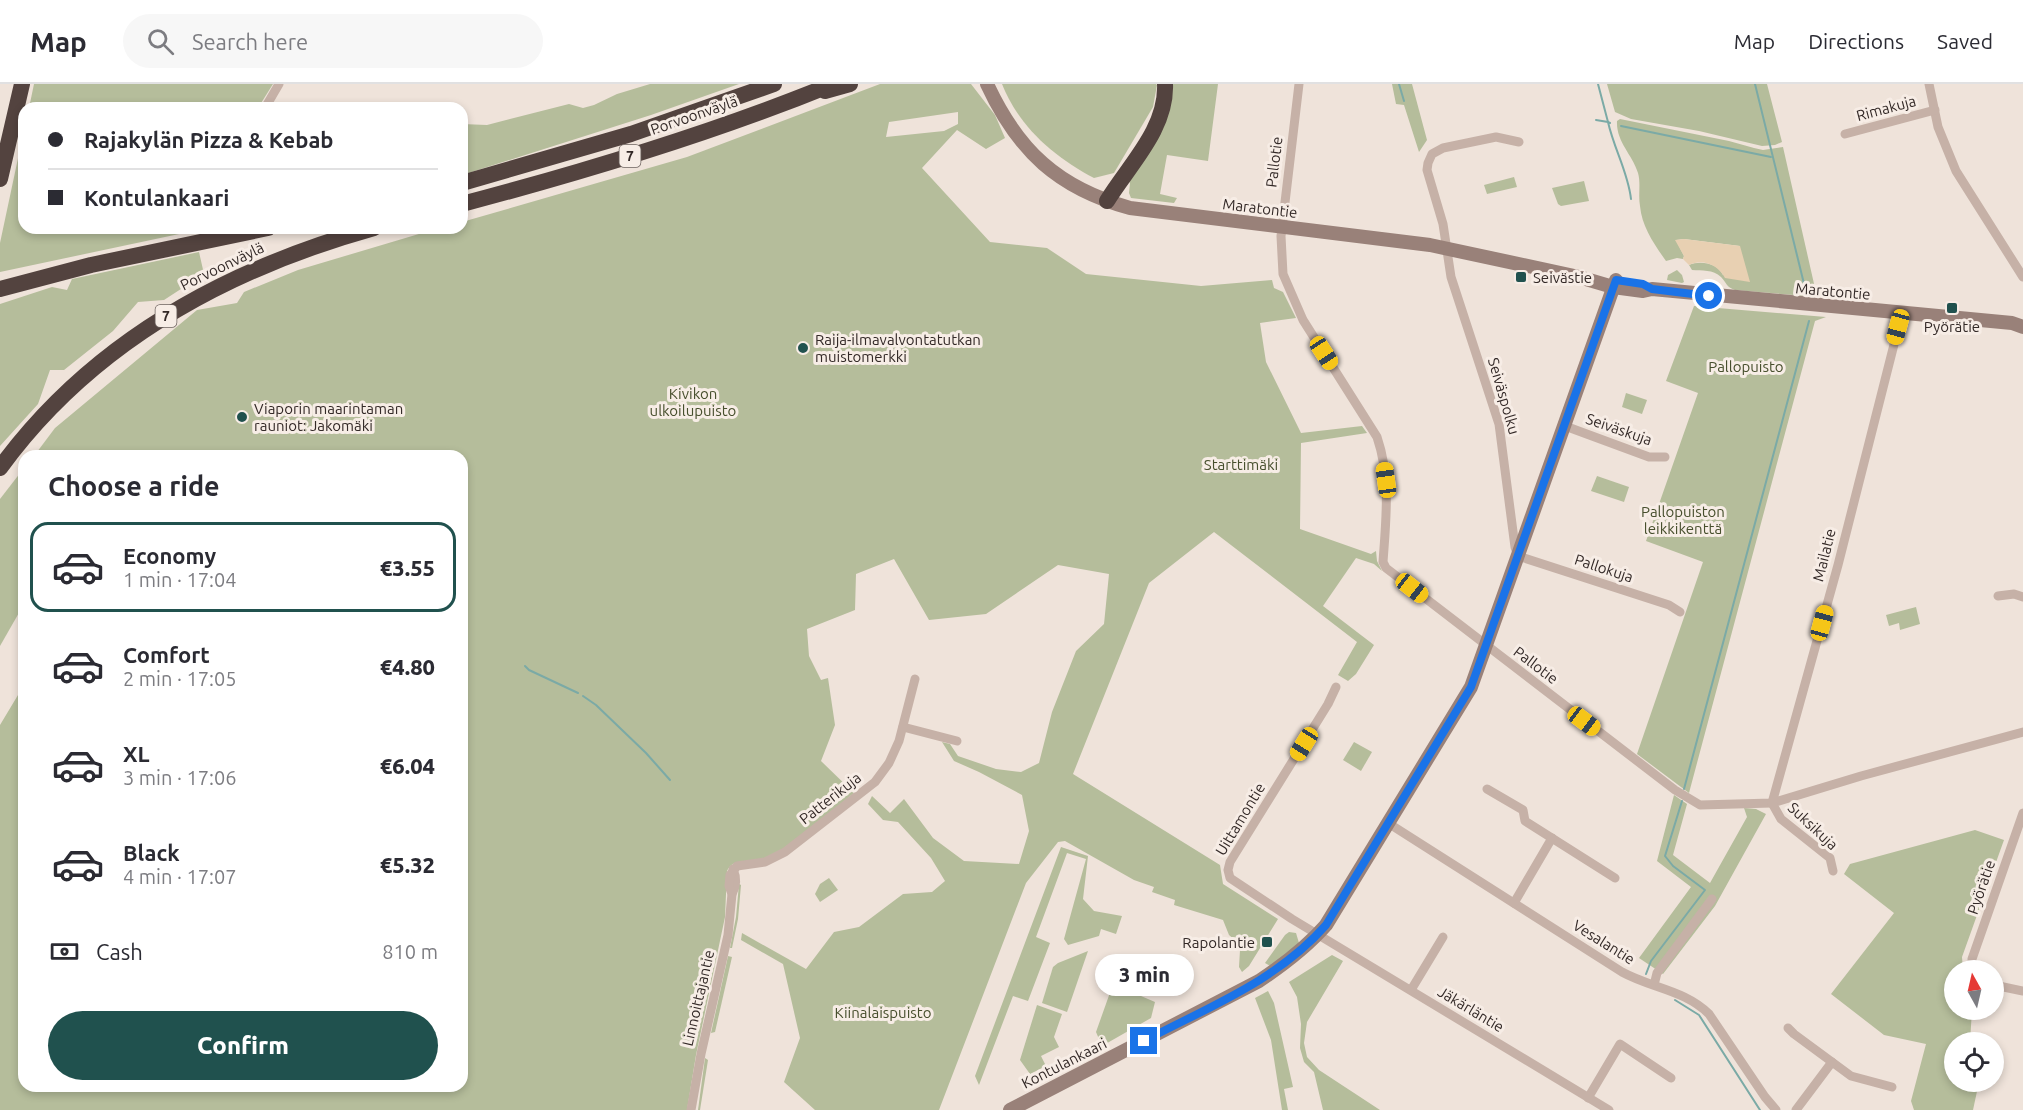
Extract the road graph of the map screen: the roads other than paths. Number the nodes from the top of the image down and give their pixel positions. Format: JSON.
{"nodes":[{"id":1,"x":22,"y":84,"type":"edge"},
{"id":2,"x":279,"y":84,"type":"edge"},
{"id":3,"x":833,"y":84,"type":"edge"},
{"id":4,"x":850,"y":84,"type":"edge"},
{"id":5,"x":987,"y":84,"type":"edge"},
{"id":6,"x":1165,"y":84,"type":"edge"},
{"id":7,"x":1299,"y":84,"type":"edge"},
{"id":8,"x":1929,"y":84,"type":"edge"},
{"id":9,"x":767,"y":86,"type":"edge"},
{"id":10,"x":795,"y":99,"type":"junction"},
{"id":11,"x":268,"y":102,"type":"edge"},
{"id":12,"x":1935,"y":110,"type":"junction"},
{"id":13,"x":1845,"y":134,"type":"dead end"},
{"id":14,"x":1519,"y":142,"type":"dead end"},
{"id":15,"x":0,"y":179,"type":"edge"},
{"id":16,"x":468,"y":181,"type":"edge"},
{"id":17,"x":1107,"y":201,"type":"junction"},
{"id":18,"x":468,"y":202,"type":"edge"},
{"id":19,"x":1282,"y":228,"type":"junction"},
{"id":20,"x":239,"y":234,"type":"edge"},
{"id":21,"x":354,"y":234,"type":"edge"},
{"id":22,"x":1447,"y":248,"type":"junction"},
{"id":23,"x":2023,"y":277,"type":"edge"},
{"id":24,"x":1614,"y":283,"type":"junction"},
{"id":25,"x":0,"y":289,"type":"edge"},
{"id":26,"x":1902,"y":313,"type":"junction"},
{"id":27,"x":2019,"y":323,"type":"edge"},
{"id":28,"x":1565,"y":426,"type":"junction"},
{"id":29,"x":1665,"y":457,"type":"dead end"},
{"id":30,"x":0,"y":468,"type":"edge"},
{"id":31,"x":1518,"y":556,"type":"junction"},
{"id":32,"x":1998,"y":596,"type":"dead end"},
{"id":33,"x":2023,"y":597,"type":"edge"},
{"id":34,"x":1680,"y":612,"type":"dead end"},
{"id":35,"x":1486,"y":644,"type":"junction"},
{"id":36,"x":915,"y":679,"type":"dead end"},
{"id":37,"x":1336,"y":687,"type":"dead end"},
{"id":38,"x":903,"y":727,"type":"junction"},
{"id":39,"x":2023,"y":732,"type":"edge"},
{"id":40,"x":957,"y":741,"type":"dead end"},
{"id":41,"x":1487,"y":789,"type":"dead end"},
{"id":42,"x":1772,"y":803,"type":"junction"},
{"id":43,"x":2023,"y":813,"type":"edge"},
{"id":44,"x":1388,"y":823,"type":"junction"},
{"id":45,"x":1552,"y":838,"type":"junction"},
{"id":46,"x":734,"y":868,"type":"joint"},
{"id":47,"x":1833,"y":871,"type":"dead end"},
{"id":48,"x":1615,"y":878,"type":"dead end"},
{"id":49,"x":1712,"y":899,"type":"dead end"},
{"id":50,"x":1514,"y":903,"type":"junction"},
{"id":51,"x":1318,"y":934,"type":"junction"},
{"id":52,"x":1443,"y":937,"type":"dead end"},
{"id":53,"x":1972,"y":960,"type":"edge"},
{"id":54,"x":1655,"y":981,"type":"dead end"},
{"id":55,"x":2004,"y":987,"type":"edge"},
{"id":56,"x":1411,"y":990,"type":"junction"},
{"id":57,"x":2023,"y":991,"type":"edge"},
{"id":58,"x":1788,"y":1028,"type":"dead end"},
{"id":59,"x":1832,"y":1062,"type":"junction"},
{"id":60,"x":1671,"y":1078,"type":"dead end"},
{"id":61,"x":1892,"y":1087,"type":"dead end"},
{"id":62,"x":1588,"y":1098,"type":"junction"},
{"id":63,"x":692,"y":1110,"type":"edge"},
{"id":64,"x":1010,"y":1110,"type":"edge"},
{"id":65,"x":1609,"y":1110,"type":"edge"},
{"id":66,"x":1776,"y":1110,"type":"edge"},
{"id":67,"x":1796,"y":1110,"type":"edge"}],
"edges":[{"from":1,"to":15,"type":"highway"},
{"from":2,"to":11,"type":"street"},
{"from":3,"to":10,"type":"highway","name":"Porvoonväylä","number":"7"},
{"from":4,"to":10,"type":"highway"},
{"from":5,"to":17,"type":"main road","name":"Maratontie"},
{"from":6,"to":17,"type":"highway"},
{"from":7,"to":19,"type":"street","name":"Pallotie"},
{"from":8,"to":12,"type":"street"},
{"from":9,"to":16,"type":"highway","name":"Porvoonväylä","number":"7"},
{"from":10,"to":18,"type":"highway","name":"Porvoonväylä","number":"7"},
{"from":12,"to":13,"type":"street","name":"Rimakuja"},
{"from":12,"to":23,"type":"street"},
{"from":14,"to":22,"type":"street","name":"Seiväspolku"},
{"from":17,"to":19,"type":"main road","name":"Maratontie"},
{"from":19,"to":22,"type":"main road","name":"Maratontie"},
{"from":19,"to":35,"type":"street","name":"Pallotie"},
{"from":20,"to":25,"type":"highway","name":"Porvoonväylä"},
{"from":21,"to":30,"type":"highway","name":"Porvoonväylä","number":"7"},
{"from":22,"to":24,"type":"main road","name":"Maratontie"},
{"from":22,"to":31,"type":"street","name":"Seiväspolku"},
{"from":24,"to":26,"type":"main road","name":"Maratontie"},
{"from":24,"to":28,"type":"main road"},
{"from":26,"to":27,"type":"main road","name":"Maratontie"},
{"from":26,"to":42,"type":"street","name":"Mailatie"},
{"from":28,"to":29,"type":"street","name":"Seiväskuja"},
{"from":28,"to":31,"type":"main road"},
{"from":31,"to":34,"type":"street","name":"Pallokuja"},
{"from":31,"to":35,"type":"main road"},
{"from":32,"to":33,"type":"street"},
{"from":35,"to":42,"type":"street","name":"Pallotie"},
{"from":35,"to":44,"type":"main road"},
{"from":36,"to":38,"type":"street","name":"Patterikuja"},
{"from":37,"to":51,"type":"street","name":"Uittamontie"},
{"from":38,"to":40,"type":"street"},
{"from":38,"to":46,"type":"street","name":"Patterikuja"},
{"from":39,"to":42,"type":"street","name":"Pallotie"},
{"from":41,"to":45,"type":"street"},
{"from":42,"to":47,"type":"street","name":"Suksikuja"},
{"from":43,"to":53,"type":"street","name":"Pyörätie"},
{"from":44,"to":50,"type":"street","name":"Vesalantie"},
{"from":44,"to":51,"type":"main road"},
{"from":45,"to":48,"type":"street"},
{"from":45,"to":50,"type":"street"},
{"from":46,"to":63,"type":"street","name":"Linnoittajantie"},
{"from":49,"to":54,"type":"street"},
{"from":50,"to":66,"type":"street","name":"Vesalantie"},
{"from":51,"to":56,"type":"street","name":"Jäkärläntie"},
{"from":51,"to":64,"type":"main road","name":"Kontulankaari"},
{"from":52,"to":56,"type":"street"},
{"from":55,"to":57,"type":"street"},
{"from":56,"to":62,"type":"street","name":"Jäkärläntie"},
{"from":58,"to":59,"type":"street"},
{"from":59,"to":61,"type":"street"},
{"from":59,"to":67,"type":"street"},
{"from":60,"to":62,"type":"street"},
{"from":62,"to":65,"type":"street","name":"Jäkärläntie"}]}
